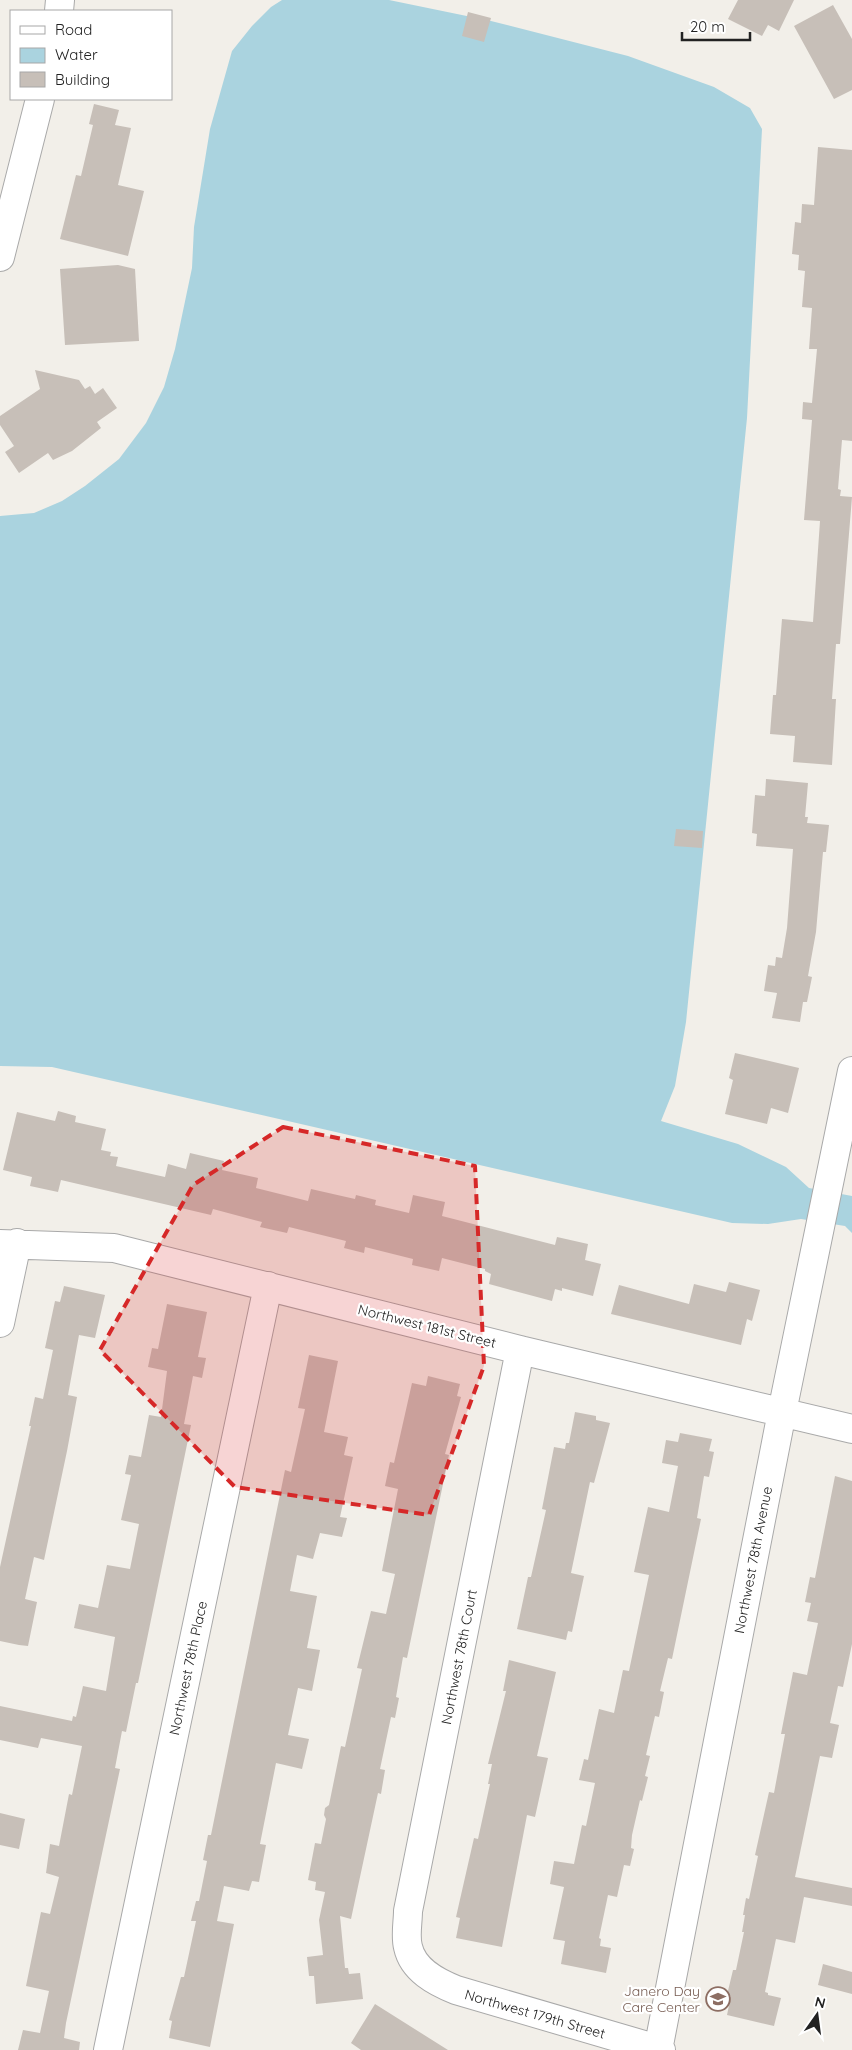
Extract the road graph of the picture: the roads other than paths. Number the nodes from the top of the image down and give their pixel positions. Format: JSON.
{"nodes":[{"id":1,"x":40,"y":100,"type":"edge"},
{"id":2,"x":0,"y":257,"type":"edge"},
{"id":3,"x":852,"y":1071,"type":"edge"},
{"id":4,"x":8,"y":1244,"type":"edge"},
{"id":5,"x":268,"y":1286,"type":"junction"},
{"id":6,"x":0,"y":1322,"type":"edge"},
{"id":7,"x":520,"y":1350,"type":"junction"},
{"id":8,"x":782,"y":1412,"type":"junction"},
{"id":9,"x":852,"y":1429,"type":"edge"},
{"id":10,"x":416,"y":1964,"type":"joint"},
{"id":11,"x":108,"y":2050,"type":"edge"},
{"id":12,"x":659,"y":2050,"type":"edge"}],
"edges":[{"from":1,"to":2,"type":"street"},
{"from":3,"to":8,"type":"street","name":"Northwest 78th Avenue"},
{"from":4,"to":5,"type":"street","name":"Northwest 181st Street"},
{"from":4,"to":6,"type":"street"},
{"from":5,"to":7,"type":"street","name":"Northwest 181st Street"},
{"from":5,"to":11,"type":"street","name":"Northwest 78th Place"},
{"from":7,"to":8,"type":"street","name":"Northwest 181st Street"},
{"from":7,"to":10,"type":"street","name":"Northwest 78th Court"},
{"from":8,"to":9,"type":"street","name":"Northwest 181st Street"},
{"from":8,"to":12,"type":"street","name":"Northwest 78th Avenue"},
{"from":10,"to":12,"type":"street","name":"Northwest 179th Street"}]}
